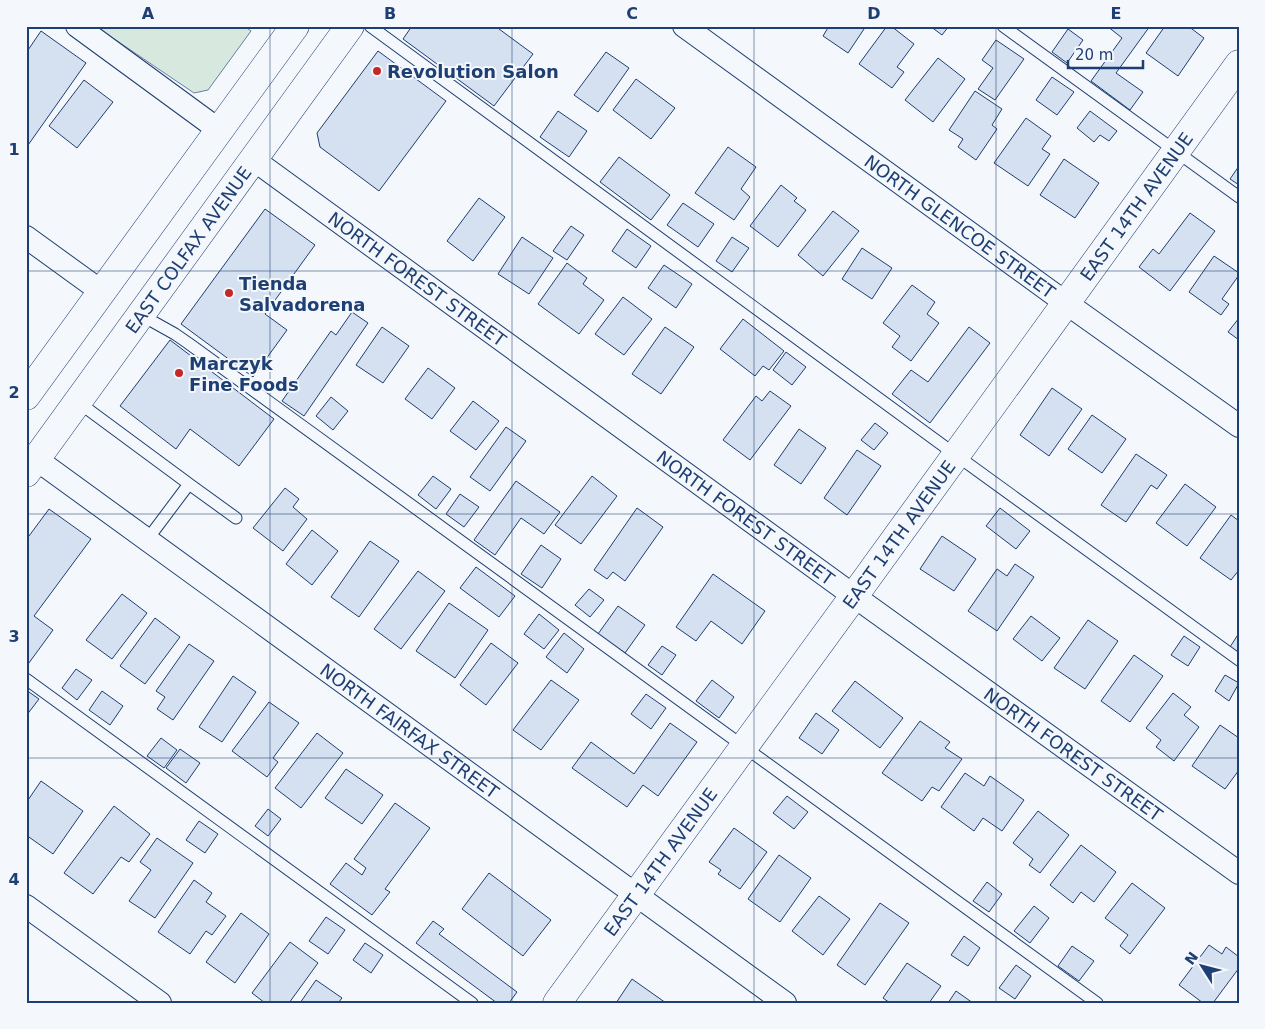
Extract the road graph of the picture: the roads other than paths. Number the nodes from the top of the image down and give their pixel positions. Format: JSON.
{"nodes":[{"id":1,"x":76,"y":26,"type":"edge"},
{"id":2,"x":295,"y":26,"type":"edge"},
{"id":3,"x":350,"y":26,"type":"edge"},
{"id":4,"x":370,"y":26,"type":"edge"},
{"id":5,"x":684,"y":26,"type":"edge"},
{"id":6,"x":1003,"y":26,"type":"edge"},
{"id":7,"x":1239,"y":64,"type":"edge"},
{"id":8,"x":219,"y":130,"type":"junction"},
{"id":9,"x":1176,"y":152,"type":"junction"},
{"id":10,"x":254,"y":160,"type":"junction"},
{"id":11,"x":1239,"y":197,"type":"edge"},
{"id":12,"x":26,"y":237,"type":"edge"},
{"id":13,"x":102,"y":292,"type":"junction"},
{"id":14,"x":1066,"y":303,"type":"junction"},
{"id":15,"x":141,"y":315,"type":"junction"},
{"id":16,"x":26,"y":396,"type":"edge"},
{"id":17,"x":78,"y":402,"type":"junction"},
{"id":18,"x":1239,"y":426,"type":"edge"},
{"id":19,"x":956,"y":455,"type":"junction"},
{"id":20,"x":31,"y":466,"type":"edge"},
{"id":21,"x":189,"y":484,"type":"junction"},
{"id":22,"x":236,"y":518,"type":"dead end"},
{"id":23,"x":147,"y":540,"type":"junction"},
{"id":24,"x":854,"y":596,"type":"junction"},
{"id":25,"x":1239,"y":660,"type":"edge"},
{"id":26,"x":26,"y":679,"type":"edge"},
{"id":27,"x":744,"y":747,"type":"junction"},
{"id":28,"x":1239,"y":873,"type":"edge"},
{"id":29,"x":636,"y":895,"type":"junction"},
{"id":30,"x":26,"y":906,"type":"edge"},
{"id":31,"x":160,"y":1003,"type":"edge"},
{"id":32,"x":472,"y":1003,"type":"edge"},
{"id":33,"x":557,"y":1003,"type":"edge"},
{"id":34,"x":785,"y":1003,"type":"edge"},
{"id":35,"x":1097,"y":1003,"type":"edge"}],
"edges":[{"from":1,"to":8,"type":"street"},
{"from":2,"to":8,"type":"main road"},
{"from":3,"to":10,"type":"main road","name":"EAST COLFAX AVENUE"},
{"from":4,"to":19,"type":"lane"},
{"from":5,"to":14,"type":"street","name":"NORTH GLENCOE STREET"},
{"from":6,"to":9,"type":"lane"},
{"from":7,"to":9,"type":"main road","name":"EAST 14TH AVENUE"},
{"from":8,"to":13,"type":"main road"},
{"from":9,"to":11,"type":"lane"},
{"from":9,"to":14,"type":"main road","name":"EAST 14TH AVENUE"},
{"from":10,"to":15,"type":"main road","name":"EAST COLFAX AVENUE"},
{"from":10,"to":24,"type":"street","name":"NORTH FOREST STREET"},
{"from":12,"to":13,"type":"street"},
{"from":13,"to":16,"type":"main road"},
{"from":14,"to":18,"type":"street","name":"NORTH GLENCOE STREET"},
{"from":14,"to":19,"type":"main road","name":"EAST 14TH AVENUE"},
{"from":15,"to":17,"type":"main road","name":"EAST COLFAX AVENUE"},
{"from":15,"to":27,"type":"lane"},
{"from":17,"to":20,"type":"main road","name":"EAST COLFAX AVENUE"},
{"from":17,"to":21,"type":"lane"},
{"from":19,"to":24,"type":"main road","name":"EAST 14TH AVENUE"},
{"from":19,"to":25,"type":"lane"},
{"from":20,"to":23,"type":"street","name":"NORTH FAIRFAX STREET"},
{"from":21,"to":22,"type":"lane"},
{"from":21,"to":23,"type":"lane"},
{"from":23,"to":29,"type":"street","name":"NORTH FAIRFAX STREET"},
{"from":24,"to":27,"type":"main road","name":"EAST 14TH AVENUE"},
{"from":24,"to":28,"type":"street","name":"NORTH FOREST STREET"},
{"from":26,"to":32,"type":"lane"},
{"from":27,"to":29,"type":"main road","name":"EAST 14TH AVENUE"},
{"from":27,"to":35,"type":"lane"},
{"from":29,"to":33,"type":"main road","name":"EAST 14TH AVENUE"},
{"from":29,"to":34,"type":"street","name":"NORTH FAIRFAX STREET"},
{"from":30,"to":31,"type":"street"}]}
